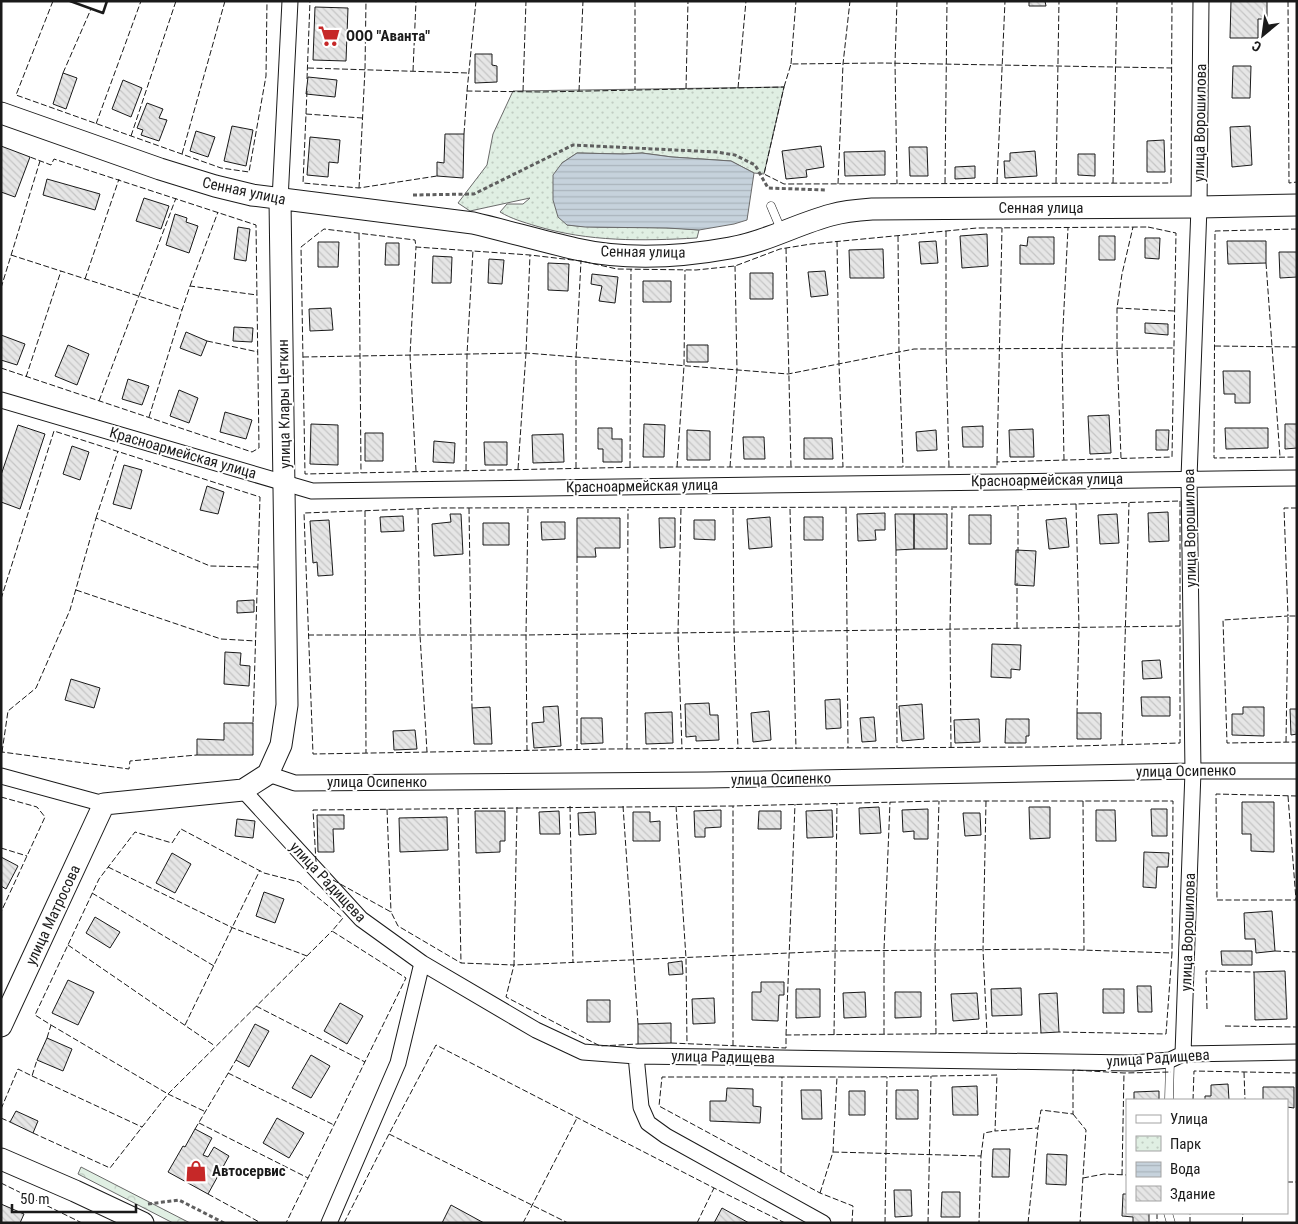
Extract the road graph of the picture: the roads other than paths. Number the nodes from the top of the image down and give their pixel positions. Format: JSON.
{"nodes":[{"id":1,"x":290,"y":1,"type":"edge"},
{"id":2,"x":1201,"y":1,"type":"edge"},
{"id":3,"x":1,"y":113,"type":"edge"},
{"id":4,"x":280,"y":200,"type":"junction"},
{"id":5,"x":1297,"y":205,"type":"edge"},
{"id":6,"x":771,"y":206,"type":"dead end"},
{"id":7,"x":1199,"y":207,"type":"junction"},
{"id":8,"x":782,"y":232,"type":"junction"},
{"id":9,"x":2,"y":404,"type":"edge"},
{"id":10,"x":1188,"y":478,"type":"junction"},
{"id":11,"x":1297,"y":478,"type":"edge"},
{"id":12,"x":285,"y":483,"type":"junction"},
{"id":13,"x":1297,"y":770,"type":"edge"},
{"id":14,"x":1193,"y":771,"type":"junction"},
{"id":15,"x":268,"y":774,"type":"junction"},
{"id":16,"x":1,"y":776,"type":"edge"},
{"id":17,"x":242,"y":790,"type":"junction"},
{"id":18,"x":104,"y":804,"type":"junction"},
{"id":19,"x":422,"y":963,"type":"junction"},
{"id":20,"x":1,"y":1026,"type":"edge"},
{"id":21,"x":1297,"y":1052,"type":"edge"},
{"id":22,"x":636,"y":1056,"type":"junction"},
{"id":23,"x":1177,"y":1057,"type":"junction"},
{"id":24,"x":1170,"y":1099,"type":"edge"},
{"id":25,"x":1,"y":1159,"type":"edge"},
{"id":26,"x":143,"y":1223,"type":"edge"},
{"id":27,"x":330,"y":1223,"type":"edge"},
{"id":28,"x":823,"y":1223,"type":"edge"}],
"edges":[{"from":1,"to":4,"type":"street","name":"улица Клары Цеткин"},
{"from":2,"to":7,"type":"street","name":"улица Ворошилова"},
{"from":3,"to":4,"type":"street","name":"Сенная улица"},
{"from":4,"to":8,"type":"street","name":"Сенная улица"},
{"from":4,"to":12,"type":"street","name":"улица Клары Цеткин"},
{"from":5,"to":7,"type":"street","name":"Сенная улица"},
{"from":6,"to":8,"type":"lane"},
{"from":7,"to":8,"type":"street","name":"Сенная улица"},
{"from":7,"to":10,"type":"street","name":"улица Ворошилова"},
{"from":9,"to":12,"type":"street","name":"Красноармейская улица"},
{"from":10,"to":11,"type":"street","name":"Красноармейская улица"},
{"from":10,"to":12,"type":"street","name":"Красноармейская улица"},
{"from":10,"to":14,"type":"street","name":"улица Ворошилова"},
{"from":12,"to":15,"type":"street","name":"улица Клары Цеткин"},
{"from":13,"to":14,"type":"street","name":"улица Осипенко"},
{"from":14,"to":15,"type":"street","name":"улица Осипенко"},
{"from":14,"to":23,"type":"street","name":"улица Ворошилова"},
{"from":15,"to":17,"type":"street"},
{"from":16,"to":18,"type":"street"},
{"from":17,"to":18,"type":"street"},
{"from":17,"to":19,"type":"street","name":"улица Радищева"},
{"from":18,"to":20,"type":"street","name":"улица Матросова"},
{"from":19,"to":22,"type":"street","name":"улица Радищева"},
{"from":19,"to":27,"type":"street"},
{"from":21,"to":23,"type":"street","name":"улица Радищева"},
{"from":22,"to":23,"type":"street","name":"улица Радищева"},
{"from":22,"to":28,"type":"street"},
{"from":23,"to":24,"type":"lane"},
{"from":25,"to":26,"type":"street"}]}
